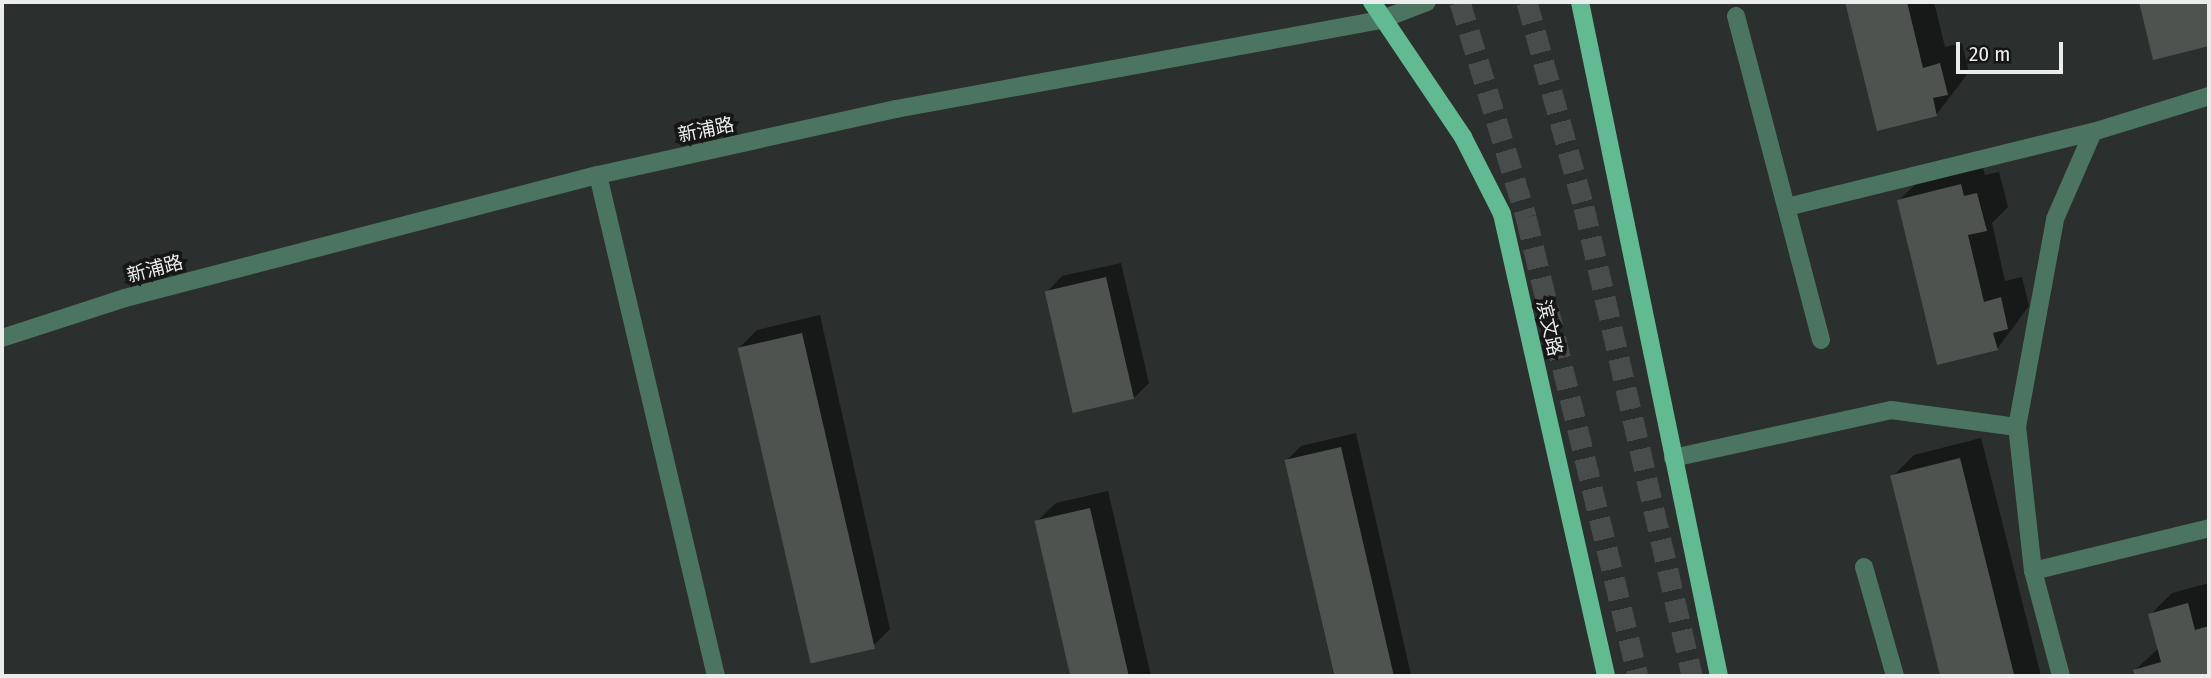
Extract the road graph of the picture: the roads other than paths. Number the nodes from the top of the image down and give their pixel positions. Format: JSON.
{"nodes":[{"id":1,"x":1372,"y":2,"type":"edge"},
{"id":2,"x":1427,"y":2,"type":"edge"},
{"id":3,"x":1580,"y":2,"type":"edge"},
{"id":4,"x":1736,"y":16,"type":"dead end"},
{"id":5,"x":1380,"y":20,"type":"junction"},
{"id":6,"x":2209,"y":96,"type":"edge"},
{"id":7,"x":2093,"y":132,"type":"junction"},
{"id":8,"x":598,"y":175,"type":"junction"},
{"id":9,"x":1787,"y":207,"type":"junction"},
{"id":10,"x":2,"y":338,"type":"edge"},
{"id":11,"x":1821,"y":340,"type":"dead end"},
{"id":12,"x":2017,"y":427,"type":"junction"},
{"id":13,"x":1673,"y":458,"type":"junction"},
{"id":14,"x":2209,"y":528,"type":"edge"},
{"id":15,"x":1864,"y":567,"type":"dead end"},
{"id":16,"x":2033,"y":571,"type":"junction"},
{"id":17,"x":716,"y":676,"type":"edge"},
{"id":18,"x":1606,"y":676,"type":"edge"},
{"id":19,"x":1719,"y":676,"type":"edge"},
{"id":20,"x":1895,"y":676,"type":"edge"},
{"id":21,"x":2061,"y":676,"type":"edge"}],
"edges":[{"from":1,"to":5,"type":"main road","name":"滨文路"},
{"from":2,"to":5,"type":"street","name":"新浦路"},
{"from":3,"to":13,"type":"main road"},
{"from":4,"to":9,"type":"street"},
{"from":5,"to":8,"type":"street","name":"新浦路"},
{"from":5,"to":18,"type":"main road","name":"滨文路"},
{"from":6,"to":7,"type":"street"},
{"from":7,"to":9,"type":"street"},
{"from":7,"to":12,"type":"street"},
{"from":8,"to":10,"type":"street","name":"新浦路"},
{"from":8,"to":17,"type":"street"},
{"from":9,"to":11,"type":"street"},
{"from":12,"to":13,"type":"street"},
{"from":12,"to":16,"type":"street"},
{"from":13,"to":19,"type":"main road"},
{"from":14,"to":16,"type":"street"},
{"from":15,"to":20,"type":"street"},
{"from":16,"to":21,"type":"street"}]}
